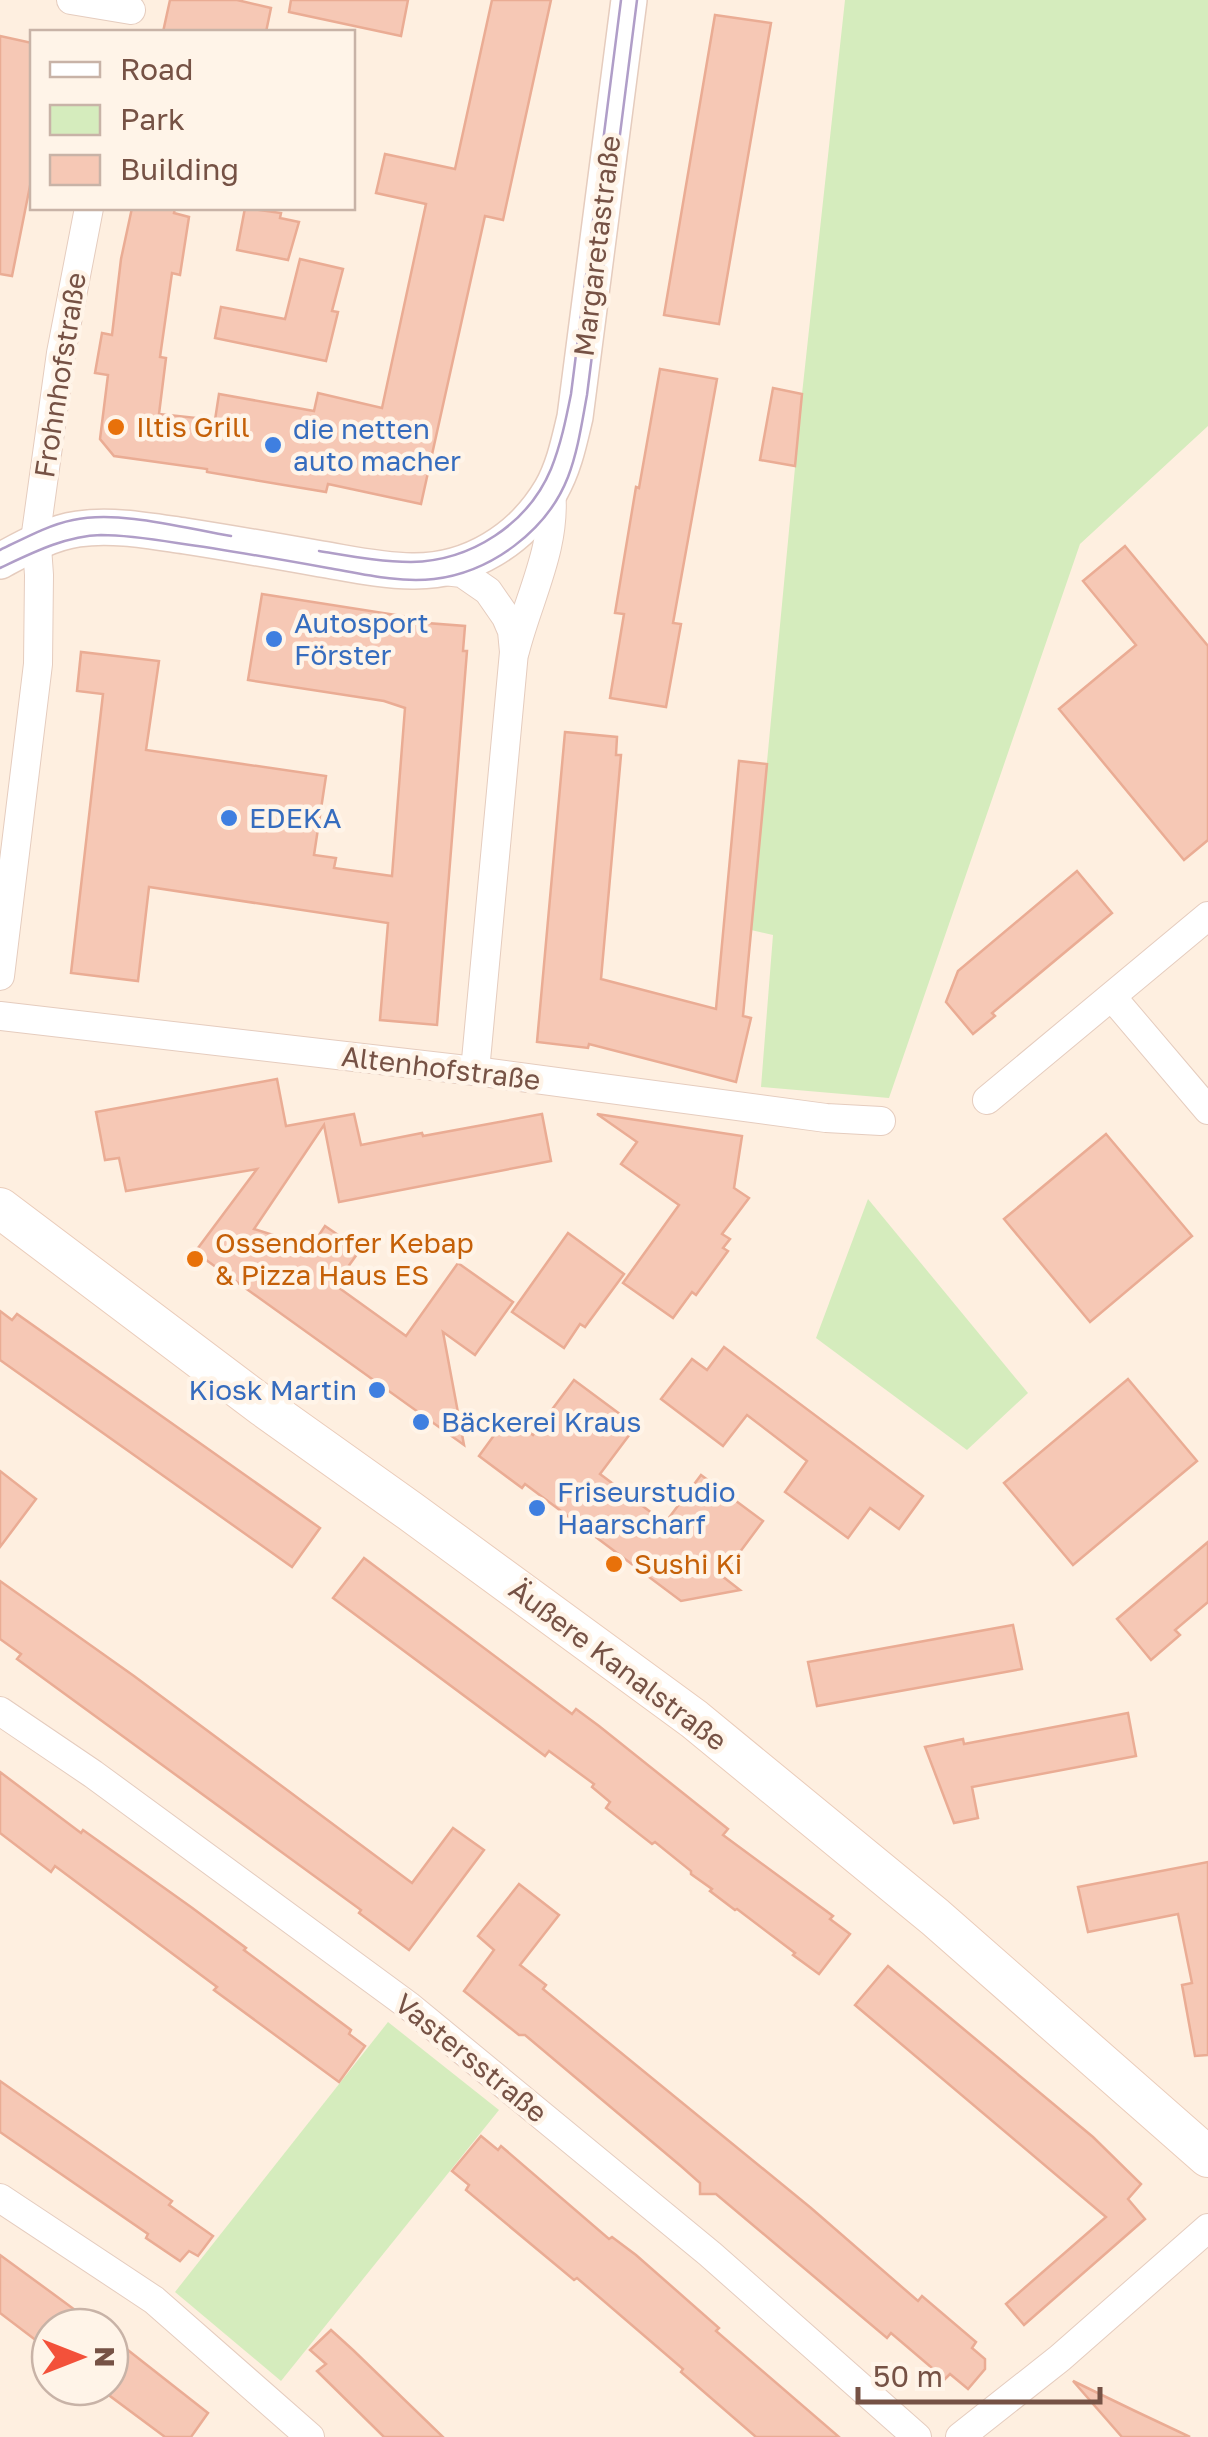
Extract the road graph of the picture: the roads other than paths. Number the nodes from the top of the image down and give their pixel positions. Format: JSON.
{"nodes":[{"id":1,"x":71,"y":0,"type":"edge"},
{"id":2,"x":629,"y":0,"type":"edge"},
{"id":3,"x":130,"y":14,"type":"edge"},
{"id":4,"x":89,"y":210,"type":"edge"},
{"id":5,"x":551,"y":489,"type":"junction"},
{"id":6,"x":36,"y":543,"type":"junction"},
{"id":7,"x":0,"y":560,"type":"edge"},
{"id":8,"x":434,"y":570,"type":"junction"},
{"id":9,"x":514,"y":652,"type":"junction"},
{"id":10,"x":1208,"y":916,"type":"edge"},
{"id":11,"x":0,"y":976,"type":"edge"},
{"id":12,"x":1112,"y":998,"type":"junction"},
{"id":13,"x":0,"y":1016,"type":"edge"},
{"id":14,"x":476,"y":1072,"type":"junction"},
{"id":15,"x":988,"y":1100,"type":"dead end"},
{"id":16,"x":1208,"y":1110,"type":"edge"},
{"id":17,"x":881,"y":1121,"type":"dead end"},
{"id":18,"x":0,"y":1208,"type":"edge"},
{"id":19,"x":0,"y":1711,"type":"edge"},
{"id":20,"x":1208,"y":2157,"type":"edge"},
{"id":21,"x":0,"y":2198,"type":"edge"},
{"id":22,"x":1208,"y":2228,"type":"edge"},
{"id":23,"x":310,"y":2437,"type":"edge"},
{"id":24,"x":917,"y":2437,"type":"edge"},
{"id":25,"x":960,"y":2437,"type":"edge"}],
"edges":[{"from":1,"to":3,"type":"street"},
{"from":2,"to":5,"type":"street","name":"Margaretastraße"},
{"from":4,"to":6,"type":"street","name":"Frohnhofstraße"},
{"from":5,"to":8,"type":"street","name":"Margaretastraße"},
{"from":5,"to":9,"type":"street","name":"Margaretastraße"},
{"from":6,"to":7,"type":"street","name":"Margaretastraße"},
{"from":6,"to":8,"type":"street","name":"Margaretastraße"},
{"from":6,"to":11,"type":"street","name":"Frohnhofstraße"},
{"from":8,"to":9,"type":"street","name":"Margaretastraße"},
{"from":9,"to":14,"type":"street","name":"Margaretastraße"},
{"from":10,"to":12,"type":"street"},
{"from":12,"to":15,"type":"street"},
{"from":12,"to":16,"type":"street"},
{"from":13,"to":14,"type":"street","name":"Altenhofstraße"},
{"from":14,"to":17,"type":"street","name":"Altenhofstraße"},
{"from":18,"to":20,"type":"main road","name":"Äußere Kanalstraße"},
{"from":19,"to":24,"type":"street","name":"Vastersstraße"},
{"from":21,"to":23,"type":"street"},
{"from":22,"to":25,"type":"street"}]}
